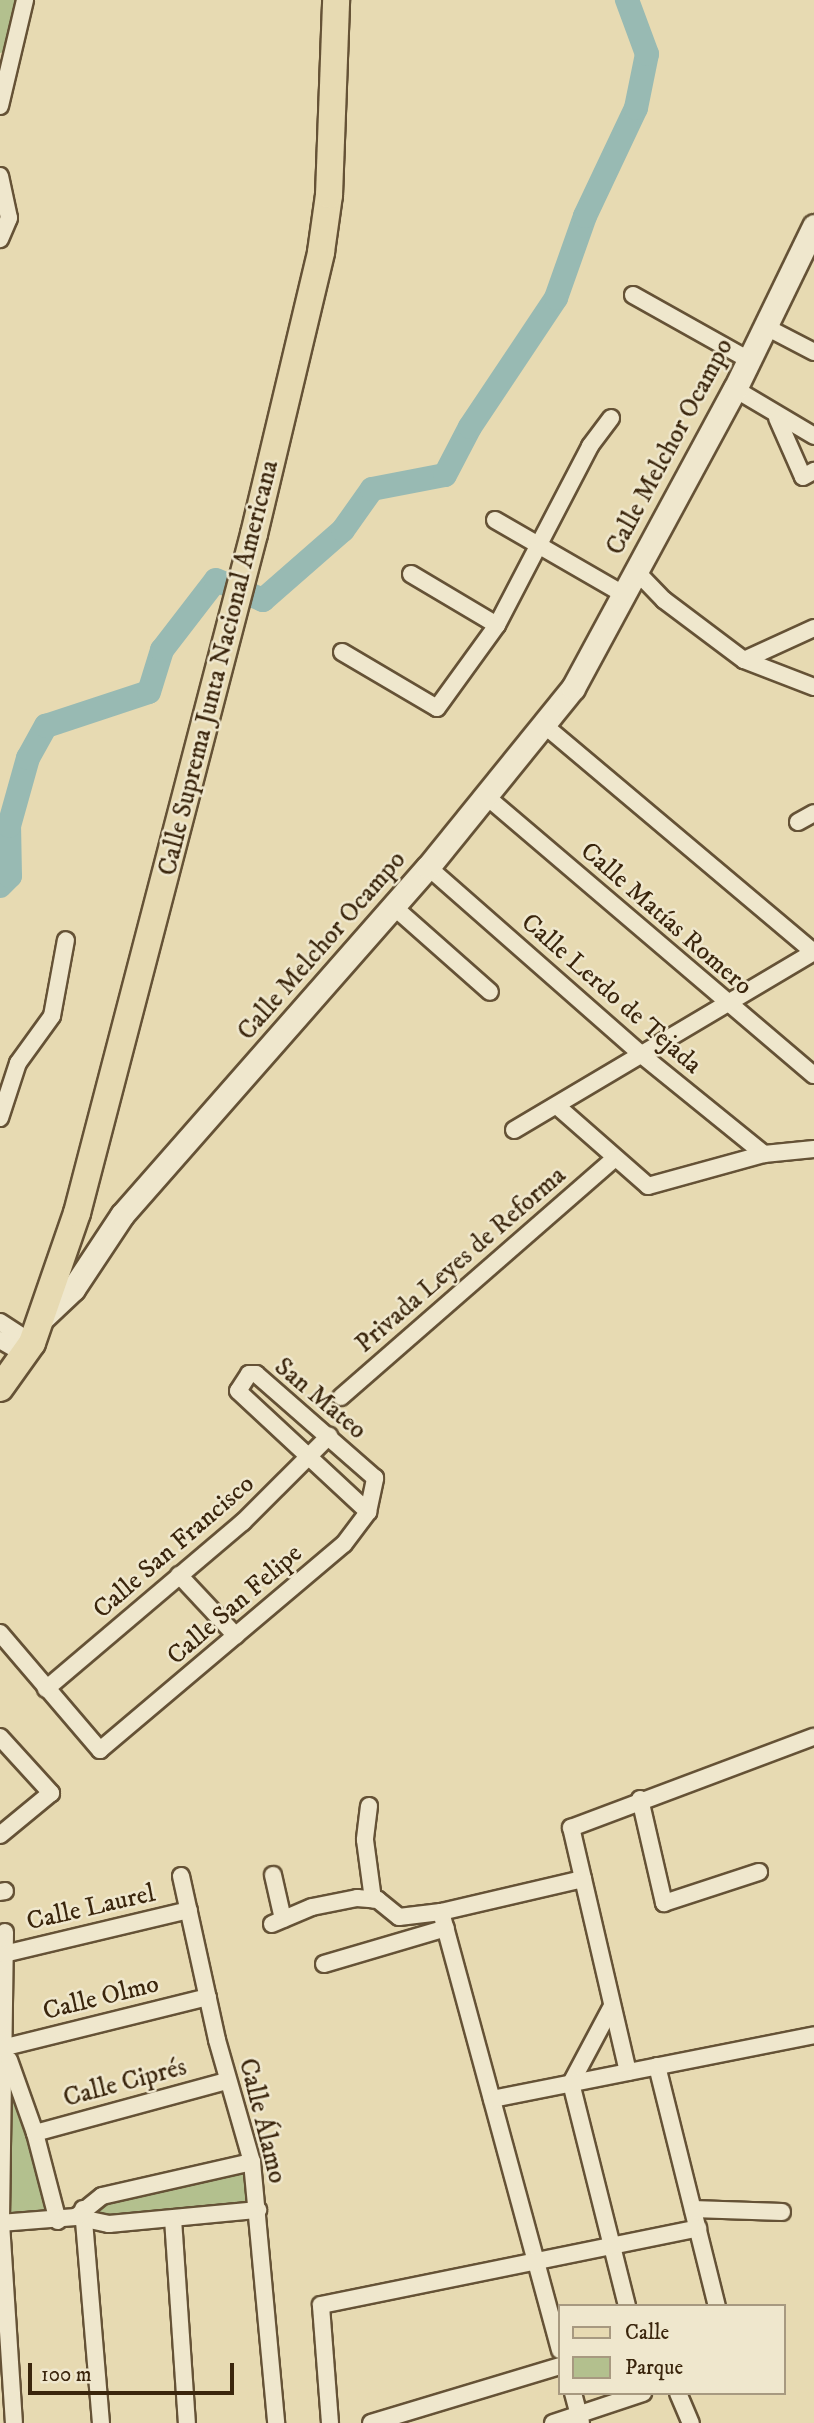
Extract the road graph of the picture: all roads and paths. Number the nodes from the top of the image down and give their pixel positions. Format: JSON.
{"nodes":[{"id":1,"x":25,"y":0,"type":"edge"},
{"id":2,"x":336,"y":0,"type":"edge"},
{"id":3,"x":0,"y":106,"type":"edge"},
{"id":4,"x":0,"y":176,"type":"edge"},
{"id":5,"x":814,"y":226,"type":"edge"},
{"id":6,"x":0,"y":239,"type":"edge"},
{"id":7,"x":633,"y":295,"type":"dead end"},
{"id":8,"x":766,"y":327,"type":"junction"},
{"id":9,"x":814,"y":352,"type":"edge"},
{"id":10,"x":750,"y":360,"type":"junction"},
{"id":11,"x":736,"y":389,"type":"junction"},
{"id":12,"x":611,"y":418,"type":"dead end"},
{"id":13,"x":777,"y":418,"type":"junction"},
{"id":14,"x":814,"y":436,"type":"edge"},
{"id":15,"x":814,"y":471,"type":"edge"},
{"id":16,"x":495,"y":520,"type":"dead end"},
{"id":17,"x":538,"y":545,"type":"junction"},
{"id":18,"x":635,"y":570,"type":"junction"},
{"id":19,"x":411,"y":574,"type":"dead end"},
{"id":20,"x":623,"y":594,"type":"junction"},
{"id":21,"x":497,"y":625,"type":"junction"},
{"id":22,"x":814,"y":628,"type":"edge"},
{"id":23,"x":342,"y":652,"type":"dead end"},
{"id":24,"x":744,"y":660,"type":"junction"},
{"id":25,"x":814,"y":687,"type":"edge"},
{"id":26,"x":544,"y":725,"type":"junction"},
{"id":27,"x":488,"y":797,"type":"junction"},
{"id":28,"x":814,"y":813,"type":"edge"},
{"id":29,"x":798,"y":822,"type":"dead end"},
{"id":30,"x":428,"y":867,"type":"junction"},
{"id":31,"x":394,"y":907,"type":"junction"},
{"id":32,"x":66,"y":940,"type":"dead end"},
{"id":33,"x":814,"y":952,"type":"edge"},
{"id":34,"x":490,"y":992,"type":"dead end"},
{"id":35,"x":726,"y":1003,"type":"junction"},
{"id":36,"x":643,"y":1056,"type":"junction"},
{"id":37,"x":814,"y":1075,"type":"edge"},
{"id":38,"x":557,"y":1106,"type":"junction"},
{"id":39,"x":0,"y":1116,"type":"edge"},
{"id":40,"x":514,"y":1130,"type":"dead end"},
{"id":41,"x":814,"y":1149,"type":"edge"},
{"id":42,"x":764,"y":1154,"type":"junction"},
{"id":43,"x":613,"y":1160,"type":"junction"},
{"id":44,"x":18,"y":1337,"type":"edge"},
{"id":45,"x":0,"y":1388,"type":"edge"},
{"id":46,"x":341,"y":1397,"type":"dead end"},
{"id":47,"x":329,"y":1436,"type":"junction"},
{"id":48,"x":312,"y":1456,"type":"junction"},
{"id":49,"x":375,"y":1478,"type":"joint"},
{"id":50,"x":368,"y":1512,"type":"junction"},
{"id":51,"x":178,"y":1575,"type":"junction"},
{"id":52,"x":0,"y":1633,"type":"edge"},
{"id":53,"x":236,"y":1636,"type":"junction"},
{"id":54,"x":46,"y":1689,"type":"junction"},
{"id":55,"x":0,"y":1737,"type":"edge"},
{"id":56,"x":813,"y":1738,"type":"edge"},
{"id":57,"x":640,"y":1799,"type":"junction"},
{"id":58,"x":369,"y":1806,"type":"dead end"},
{"id":59,"x":0,"y":1835,"type":"edge"},
{"id":60,"x":759,"y":1872,"type":"dead end"},
{"id":61,"x":273,"y":1875,"type":"dead end"},
{"id":62,"x":181,"y":1876,"type":"dead end"},
{"id":63,"x":583,"y":1879,"type":"junction"},
{"id":64,"x":373,"y":1899,"type":"junction"},
{"id":65,"x":189,"y":1910,"type":"junction"},
{"id":66,"x":441,"y":1912,"type":"junction"},
{"id":67,"x":446,"y":1928,"type":"junction"},
{"id":68,"x":5,"y":1932,"type":"dead end"},
{"id":69,"x":4,"y":1954,"type":"junction"},
{"id":70,"x":324,"y":1964,"type":"dead end"},
{"id":71,"x":208,"y":1997,"type":"junction"},
{"id":72,"x":612,"y":2006,"type":"junction"},
{"id":73,"x":814,"y":2035,"type":"edge"},
{"id":74,"x":6,"y":2049,"type":"junction"},
{"id":75,"x":657,"y":2066,"type":"junction"},
{"id":76,"x":628,"y":2072,"type":"junction"},
{"id":77,"x":227,"y":2081,"type":"junction"},
{"id":78,"x":571,"y":2083,"type":"junction"},
{"id":79,"x":492,"y":2099,"type":"junction"},
{"id":80,"x":35,"y":2133,"type":"junction"},
{"id":81,"x":252,"y":2162,"type":"junction"},
{"id":82,"x":258,"y":2210,"type":"junction"},
{"id":83,"x":694,"y":2210,"type":"junction"},
{"id":84,"x":782,"y":2212,"type":"dead end"},
{"id":85,"x":81,"y":2216,"type":"junction"},
{"id":86,"x":173,"y":2219,"type":"junction"},
{"id":87,"x":58,"y":2221,"type":"junction"},
{"id":88,"x":0,"y":2223,"type":"edge"},
{"id":89,"x":698,"y":2228,"type":"junction"},
{"id":90,"x":1,"y":2243,"type":"edge"},
{"id":91,"x":610,"y":2245,"type":"junction"},
{"id":92,"x":536,"y":2262,"type":"junction"},
{"id":93,"x":626,"y":2304,"type":"edge"},
{"id":94,"x":717,"y":2304,"type":"edge"},
{"id":95,"x":558,"y":2343,"type":"edge"},
{"id":96,"x":558,"y":2367,"type":"edge"},
{"id":97,"x":574,"y":2395,"type":"edge"},
{"id":98,"x":638,"y":2395,"type":"edge"},
{"id":99,"x":679,"y":2395,"type":"edge"},
{"id":100,"x":580,"y":2418,"type":"edge"},
{"id":101,"x":14,"y":2423,"type":"edge"},
{"id":102,"x":101,"y":2423,"type":"edge"},
{"id":103,"x":187,"y":2423,"type":"edge"},
{"id":104,"x":276,"y":2423,"type":"edge"},
{"id":105,"x":330,"y":2423,"type":"edge"},
{"id":106,"x":372,"y":2423,"type":"edge"},
{"id":107,"x":553,"y":2423,"type":"edge"},
{"id":108,"x":691,"y":2423,"type":"edge"}],
"edges":[{"from":1,"to":3,"type":"street"},
{"from":2,"to":44,"type":"main road","name":"Calle Suprema Junta Nacional Americana"},
{"from":4,"to":6,"type":"street"},
{"from":5,"to":8,"type":"street","name":"Calle Melchor Ocampo"},
{"from":7,"to":10,"type":"street"},
{"from":8,"to":9,"type":"street","name":"Calle Melchor Ocampo"},
{"from":8,"to":10,"type":"street","name":"Calle Melchor Ocampo"},
{"from":10,"to":11,"type":"street","name":"Calle Melchor Ocampo"},
{"from":11,"to":13,"type":"street"},
{"from":11,"to":18,"type":"street","name":"Calle Melchor Ocampo"},
{"from":12,"to":17,"type":"street"},
{"from":13,"to":14,"type":"street"},
{"from":13,"to":15,"type":"street"},
{"from":16,"to":17,"type":"street","name":"Calle Melchor Ocampo"},
{"from":17,"to":20,"type":"street","name":"Calle Melchor Ocampo"},
{"from":17,"to":21,"type":"street"},
{"from":18,"to":20,"type":"street","name":"Calle Melchor Ocampo"},
{"from":18,"to":24,"type":"street"},
{"from":19,"to":21,"type":"street"},
{"from":20,"to":26,"type":"street","name":"Calle Melchor Ocampo"},
{"from":21,"to":23,"type":"street"},
{"from":22,"to":24,"type":"street"},
{"from":24,"to":25,"type":"street"},
{"from":26,"to":27,"type":"street","name":"Calle Melchor Ocampo"},
{"from":26,"to":33,"type":"street"},
{"from":27,"to":30,"type":"street","name":"Calle Melchor Ocampo"},
{"from":27,"to":35,"type":"street","name":"Calle Matías Romero"},
{"from":28,"to":29,"type":"street"},
{"from":30,"to":31,"type":"street","name":"Calle Melchor Ocampo"},
{"from":30,"to":36,"type":"street","name":"Calle Lerdo de Tejada"},
{"from":31,"to":34,"type":"street"},
{"from":31,"to":44,"type":"street","name":"Calle Melchor Ocampo"},
{"from":32,"to":39,"type":"street"},
{"from":33,"to":35,"type":"street"},
{"from":35,"to":36,"type":"street"},
{"from":35,"to":37,"type":"street","name":"Calle Matías Romero"},
{"from":36,"to":38,"type":"street"},
{"from":36,"to":42,"type":"street","name":"Calle Lerdo de Tejada"},
{"from":38,"to":40,"type":"street"},
{"from":38,"to":43,"type":"street"},
{"from":41,"to":42,"type":"street"},
{"from":42,"to":43,"type":"street"},
{"from":43,"to":46,"type":"street","name":"Privada Leyes de Reforma"},
{"from":44,"to":45,"type":"main road","name":"Calle Suprema Junta Nacional Americana"},
{"from":47,"to":48,"type":"street","name":"Calle San Francisco"},
{"from":47,"to":48,"type":"street","name":"San Mateo"},
{"from":47,"to":49,"type":"street","name":"San Mateo"},
{"from":48,"to":50,"type":"street"},
{"from":48,"to":51,"type":"street","name":"Calle San Francisco"},
{"from":49,"to":50,"type":"street","name":"Calle San Felipe"},
{"from":50,"to":53,"type":"street","name":"Calle San Felipe"},
{"from":51,"to":53,"type":"street"},
{"from":51,"to":54,"type":"street","name":"Calle San Francisco"},
{"from":52,"to":54,"type":"street"},
{"from":53,"to":54,"type":"street","name":"Calle San Felipe"},
{"from":55,"to":59,"type":"street"},
{"from":56,"to":57,"type":"street"},
{"from":57,"to":60,"type":"street"},
{"from":57,"to":63,"type":"street"},
{"from":58,"to":64,"type":"street"},
{"from":61,"to":64,"type":"street"},
{"from":62,"to":65,"type":"street","name":"Calle Álamo"},
{"from":63,"to":66,"type":"street"},
{"from":63,"to":72,"type":"street"},
{"from":64,"to":66,"type":"street"},
{"from":65,"to":69,"type":"street","name":"Calle Laurel"},
{"from":65,"to":71,"type":"street","name":"Calle Álamo"},
{"from":66,"to":67,"type":"street"},
{"from":67,"to":70,"type":"street"},
{"from":67,"to":79,"type":"street"},
{"from":68,"to":69,"type":"street"},
{"from":69,"to":74,"type":"street"},
{"from":71,"to":74,"type":"street","name":"Calle Olmo"},
{"from":71,"to":77,"type":"street","name":"Calle Álamo"},
{"from":72,"to":76,"type":"street"},
{"from":72,"to":78,"type":"street"},
{"from":73,"to":75,"type":"street"},
{"from":74,"to":80,"type":"street"},
{"from":74,"to":88,"type":"street"},
{"from":75,"to":76,"type":"street"},
{"from":75,"to":83,"type":"street"},
{"from":76,"to":78,"type":"street"},
{"from":77,"to":80,"type":"street","name":"Calle Ciprés"},
{"from":77,"to":81,"type":"street","name":"Calle Álamo"},
{"from":78,"to":79,"type":"street"},
{"from":78,"to":91,"type":"street"},
{"from":79,"to":92,"type":"street"},
{"from":80,"to":87,"type":"street"},
{"from":81,"to":82,"type":"street","name":"Calle Álamo"},
{"from":81,"to":85,"type":"street"},
{"from":82,"to":86,"type":"street"},
{"from":82,"to":104,"type":"street","name":"Calle Álamo"},
{"from":83,"to":84,"type":"street"},
{"from":83,"to":89,"type":"street"},
{"from":85,"to":86,"type":"street"},
{"from":85,"to":87,"type":"street"},
{"from":85,"to":102,"type":"street"},
{"from":86,"to":103,"type":"street"},
{"from":87,"to":88,"type":"street"},
{"from":88,"to":90,"type":"street"},
{"from":89,"to":91,"type":"street"},
{"from":89,"to":94,"type":"street"},
{"from":90,"to":101,"type":"street"},
{"from":91,"to":92,"type":"street"},
{"from":91,"to":93,"type":"street"},
{"from":92,"to":95,"type":"street"},
{"from":92,"to":105,"type":"street"},
{"from":96,"to":106,"type":"street"},
{"from":97,"to":100,"type":"street"},
{"from":98,"to":100,"type":"street"},
{"from":99,"to":108,"type":"street"},
{"from":100,"to":107,"type":"street"}]}
